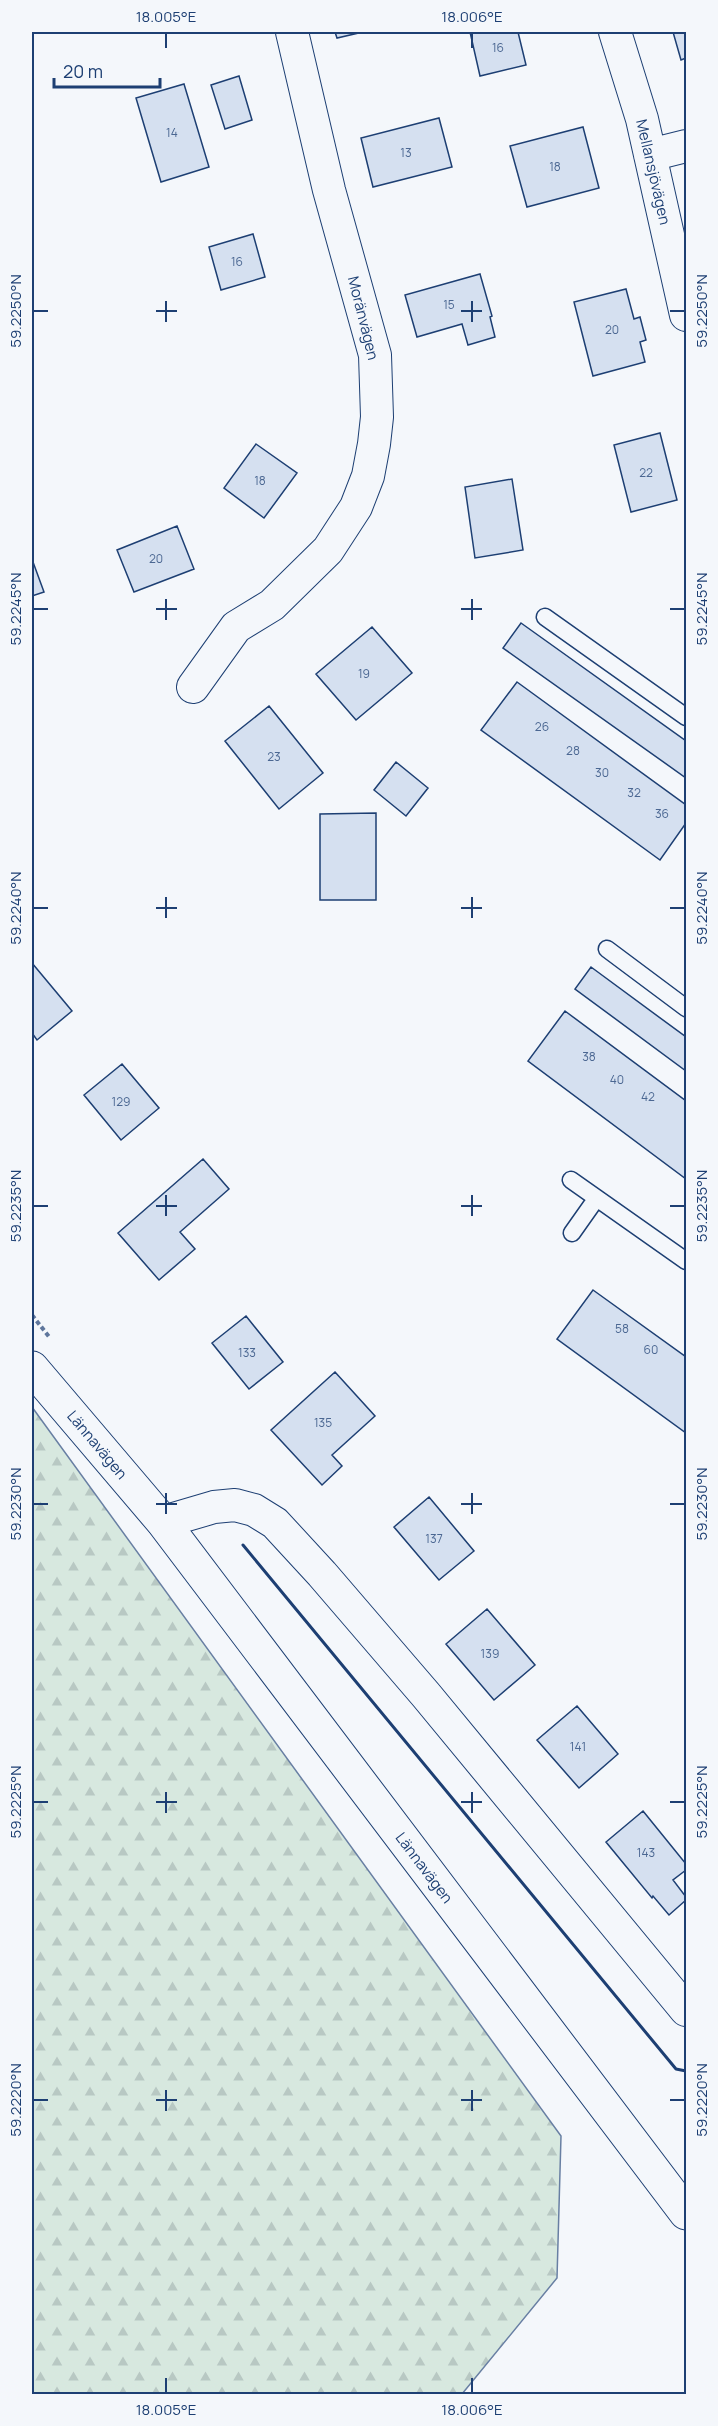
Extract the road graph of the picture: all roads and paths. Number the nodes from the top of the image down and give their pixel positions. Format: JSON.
{"nodes":[{"id":1,"x":292,"y":32,"type":"edge"},
{"id":2,"x":615,"y":32,"type":"edge"},
{"id":3,"x":687,"y":146,"type":"edge"},
{"id":4,"x":650,"y":155,"type":"junction"},
{"id":5,"x":687,"y":315,"type":"edge"},
{"id":6,"x":545,"y":616,"type":"dead end"},
{"id":7,"x":193,"y":687,"type":"dead end"},
{"id":8,"x":687,"y":717,"type":"edge"},
{"id":9,"x":607,"y":949,"type":"dead end"},
{"id":10,"x":687,"y":1008,"type":"edge"},
{"id":11,"x":571,"y":1180,"type":"dead end"},
{"id":12,"x":596,"y":1199,"type":"junction"},
{"id":13,"x":572,"y":1233,"type":"dead end"},
{"id":14,"x":687,"y":1261,"type":"edge"},
{"id":15,"x":32,"y":1368,"type":"edge"},
{"id":16,"x":163,"y":1522,"type":"junction"},
{"id":17,"x":687,"y":2010,"type":"edge"},
{"id":18,"x":687,"y":2213,"type":"edge"}],
"edges":[{"from":1,"to":7,"type":"street","name":"Moränvägen"},
{"from":2,"to":4,"type":"street","name":"Mellansjövägen"},
{"from":3,"to":4,"type":"street"},
{"from":4,"to":5,"type":"street","name":"Mellansjövägen"},
{"from":6,"to":8,"type":"lane"},
{"from":9,"to":10,"type":"lane"},
{"from":11,"to":12,"type":"lane"},
{"from":12,"to":13,"type":"lane"},
{"from":12,"to":14,"type":"lane"},
{"from":15,"to":16,"type":"main road","name":"Lännavägen"},
{"from":16,"to":17,"type":"street"},
{"from":16,"to":18,"type":"main road","name":"Lännavägen"}]}
